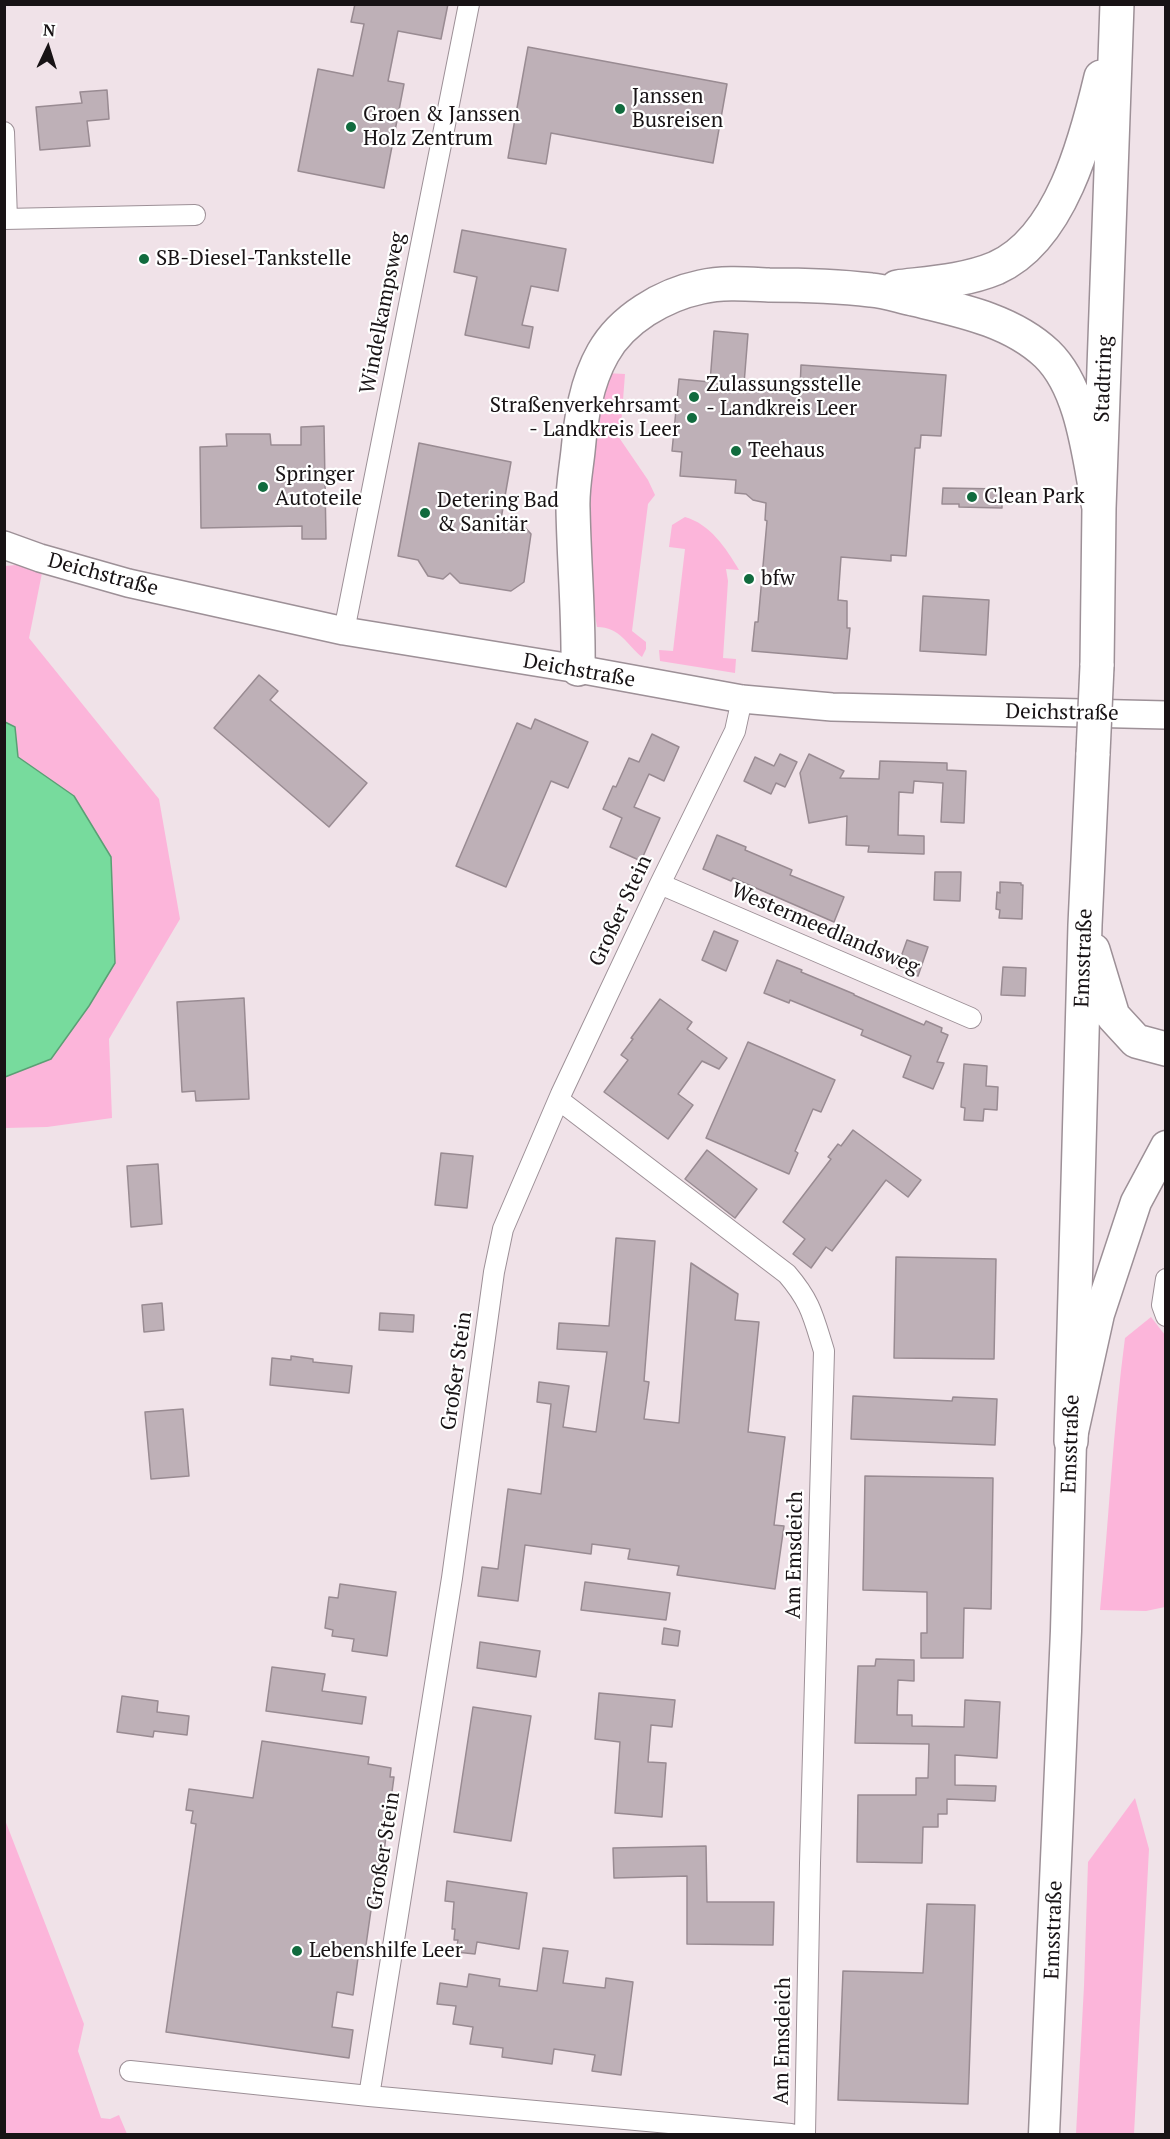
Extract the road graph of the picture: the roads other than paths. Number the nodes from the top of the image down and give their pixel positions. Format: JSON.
{"nodes":[{"id":1,"x":469,"y":4,"type":"edge"},
{"id":2,"x":1116,"y":4,"type":"edge"},
{"id":3,"x":4,"y":132,"type":"edge"},
{"id":4,"x":195,"y":215,"type":"dead end"},
{"id":5,"x":6,"y":219,"type":"edge"},
{"id":6,"x":873,"y":290,"type":"junction"},
{"id":7,"x":1099,"y":508,"type":"junction"},
{"id":8,"x":4,"y":545,"type":"edge"},
{"id":9,"x":344,"y":631,"type":"junction"},
{"id":10,"x":578,"y":669,"type":"junction"},
{"id":11,"x":742,"y":699,"type":"junction"},
{"id":12,"x":1166,"y":715,"type":"edge"},
{"id":13,"x":1093,"y":753,"type":"joint"},
{"id":14,"x":660,"y":884,"type":"junction"},
{"id":15,"x":1085,"y":925,"type":"junction"},
{"id":16,"x":971,"y":1018,"type":"dead end"},
{"id":17,"x":1166,"y":1049,"type":"edge"},
{"id":18,"x":559,"y":1100,"type":"junction"},
{"id":19,"x":1166,"y":1146,"type":"edge"},
{"id":20,"x":1166,"y":1279,"type":"edge"},
{"id":21,"x":1166,"y":1316,"type":"edge"},
{"id":22,"x":1071,"y":1440,"type":"junction"},
{"id":23,"x":130,"y":2071,"type":"dead end"},
{"id":24,"x":369,"y":2096,"type":"junction"},
{"id":25,"x":791,"y":2134,"type":"edge"},
{"id":26,"x":805,"y":2134,"type":"edge"},
{"id":27,"x":1044,"y":2134,"type":"edge"}],
"edges":[{"from":1,"to":9,"type":"street","name":"Windelkampsweg"},
{"from":2,"to":6,"type":"highway"},
{"from":2,"to":7,"type":"highway","name":"Stadtring"},
{"from":3,"to":5,"type":"street"},
{"from":4,"to":5,"type":"street"},
{"from":6,"to":7,"type":"highway"},
{"from":6,"to":10,"type":"highway"},
{"from":7,"to":13,"type":"highway","name":"Stadtring","bridge":true},
{"from":8,"to":9,"type":"main road","name":"Deichstraße"},
{"from":9,"to":10,"type":"main road","name":"Deichstraße"},
{"from":10,"to":11,"type":"main road","name":"Deichstraße"},
{"from":11,"to":12,"type":"main road","name":"Deichstraße"},
{"from":11,"to":14,"type":"street","name":"Großer Stein"},
{"from":13,"to":15,"type":"highway","name":"Emsstraße"},
{"from":14,"to":16,"type":"street","name":"Westermeedlandsweg"},
{"from":14,"to":18,"type":"street","name":"Großer Stein"},
{"from":15,"to":17,"type":"highway"},
{"from":15,"to":22,"type":"highway","name":"Emsstraße"},
{"from":18,"to":24,"type":"street","name":"Großer Stein"},
{"from":18,"to":26,"type":"street","name":"Am Emsdeich"},
{"from":19,"to":22,"type":"main road"},
{"from":20,"to":21,"type":"street"},
{"from":22,"to":27,"type":"main road","name":"Emsstraße"},
{"from":23,"to":24,"type":"street"},
{"from":24,"to":25,"type":"street"}]}
